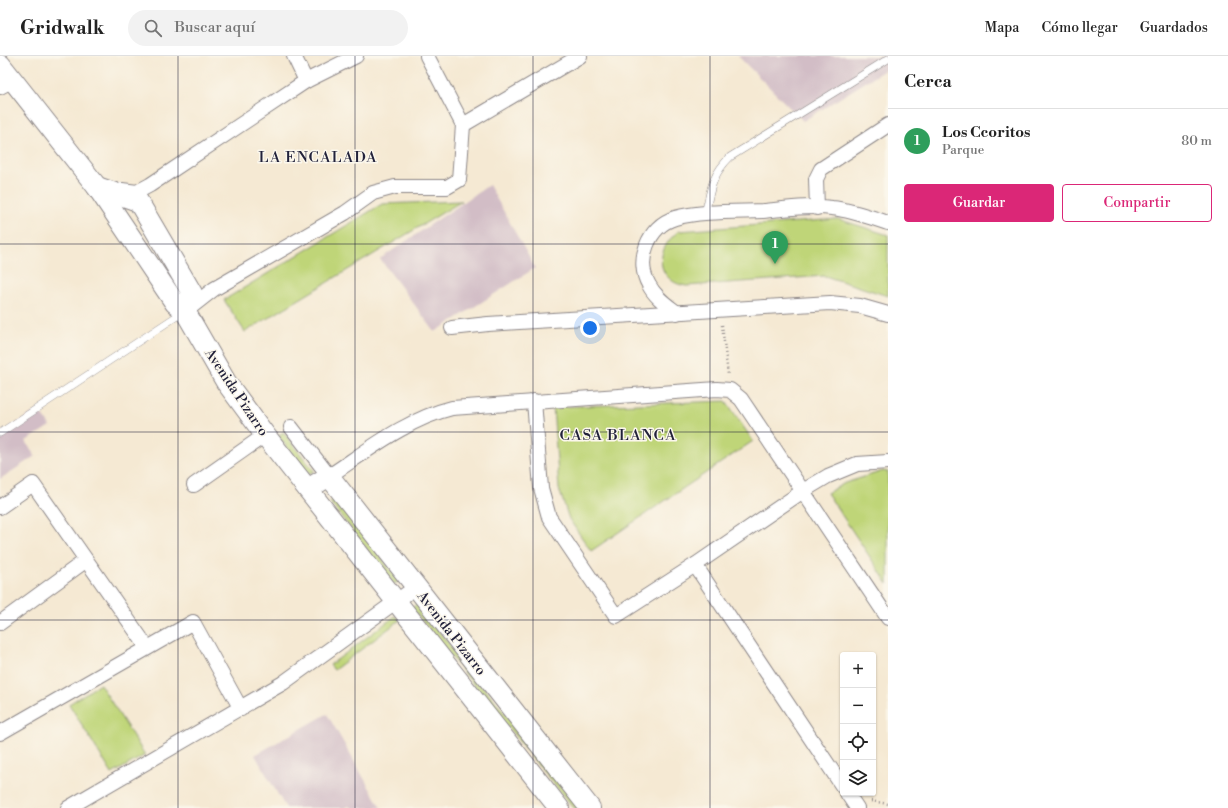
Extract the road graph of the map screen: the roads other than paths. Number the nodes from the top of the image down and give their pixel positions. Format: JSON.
{"nodes":[{"id":1,"x":294,"y":56,"type":"edge"},
{"id":2,"x":356,"y":56,"type":"edge"},
{"id":3,"x":427,"y":56,"type":"edge"},
{"id":4,"x":571,"y":58,"type":"edge"},
{"id":5,"x":888,"y":59,"type":"edge"},
{"id":6,"x":0,"y":64,"type":"edge"},
{"id":7,"x":306,"y":81,"type":"junction"},
{"id":8,"x":6,"y":84,"type":"edge"},
{"id":9,"x":463,"y":125,"type":"junction"},
{"id":10,"x":888,"y":125,"type":"edge"},
{"id":11,"x":98,"y":187,"type":"junction"},
{"id":12,"x":817,"y":208,"type":"junction"},
{"id":13,"x":705,"y":214,"type":"junction"},
{"id":14,"x":888,"y":223,"type":"edge"},
{"id":15,"x":185,"y":311,"type":"junction"},
{"id":16,"x":677,"y":313,"type":"junction"},
{"id":17,"x":888,"y":314,"type":"edge"},
{"id":18,"x":452,"y":328,"type":"dead end"},
{"id":19,"x":534,"y":401,"type":"junction"},
{"id":20,"x":292,"y":427,"type":"dead end"},
{"id":21,"x":0,"y":433,"type":"edge"},
{"id":22,"x":264,"y":435,"type":"junction"},
{"id":23,"x":888,"y":462,"type":"edge"},
{"id":24,"x":329,"y":476,"type":"junction"},
{"id":25,"x":194,"y":485,"type":"dead end"},
{"id":26,"x":308,"y":489,"type":"junction"},
{"id":27,"x":803,"y":491,"type":"junction"},
{"id":28,"x":0,"y":507,"type":"edge"},
{"id":29,"x":85,"y":561,"type":"junction"},
{"id":30,"x":695,"y":565,"type":"junction"},
{"id":31,"x":416,"y":587,"type":"junction"},
{"id":32,"x":397,"y":601,"type":"junction"},
{"id":33,"x":888,"y":618,"type":"edge"},
{"id":34,"x":0,"y":623,"type":"edge"},
{"id":35,"x":147,"y":647,"type":"junction"},
{"id":36,"x":241,"y":709,"type":"junction"},
{"id":37,"x":0,"y":733,"type":"edge"},
{"id":38,"x":840,"y":782,"type":"edge"},
{"id":39,"x":851,"y":796,"type":"edge"},
{"id":40,"x":862,"y":804,"type":"edge"},
{"id":41,"x":68,"y":808,"type":"edge"},
{"id":42,"x":559,"y":808,"type":"edge"},
{"id":43,"x":590,"y":808,"type":"edge"}],
"edges":[{"from":1,"to":7,"type":"street"},
{"from":2,"to":7,"type":"street"},
{"from":3,"to":9,"type":"street"},
{"from":4,"to":9,"type":"street"},
{"from":5,"to":13,"type":"lane"},
{"from":6,"to":8,"type":"main road"},
{"from":7,"to":11,"type":"street"},
{"from":8,"to":11,"type":"main road"},
{"from":9,"to":15,"type":"street"},
{"from":10,"to":12,"type":"street"},
{"from":11,"to":15,"type":"main road"},
{"from":12,"to":13,"type":"street"},
{"from":12,"to":14,"type":"street"},
{"from":13,"to":16,"type":"street"},
{"from":15,"to":21,"type":"lane"},
{"from":15,"to":22,"type":"main road","name":"Avenida Pizarro"},
{"from":16,"to":17,"type":"street"},
{"from":16,"to":18,"type":"street"},
{"from":19,"to":24,"type":"street"},
{"from":19,"to":27,"type":"street"},
{"from":19,"to":30,"type":"street"},
{"from":20,"to":24,"type":"street"},
{"from":22,"to":25,"type":"street"},
{"from":22,"to":26,"type":"main road","name":"Avenida Pizarro"},
{"from":23,"to":27,"type":"street"},
{"from":24,"to":26,"type":"main road"},
{"from":24,"to":31,"type":"main road","name":"Avenida Pizarro"},
{"from":26,"to":32,"type":"main road","name":"Avenida Pizarro"},
{"from":27,"to":30,"type":"street"},
{"from":27,"to":33,"type":"street"},
{"from":28,"to":29,"type":"street"},
{"from":29,"to":34,"type":"street"},
{"from":29,"to":35,"type":"street"},
{"from":30,"to":38,"type":"street"},
{"from":31,"to":32,"type":"street"},
{"from":31,"to":43,"type":"main road","name":"Avenida Pizarro"},
{"from":32,"to":36,"type":"street"},
{"from":32,"to":42,"type":"main road","name":"Avenida Pizarro"},
{"from":35,"to":36,"type":"street"},
{"from":35,"to":37,"type":"street"},
{"from":36,"to":41,"type":"street"},
{"from":39,"to":40,"type":"street"}]}
